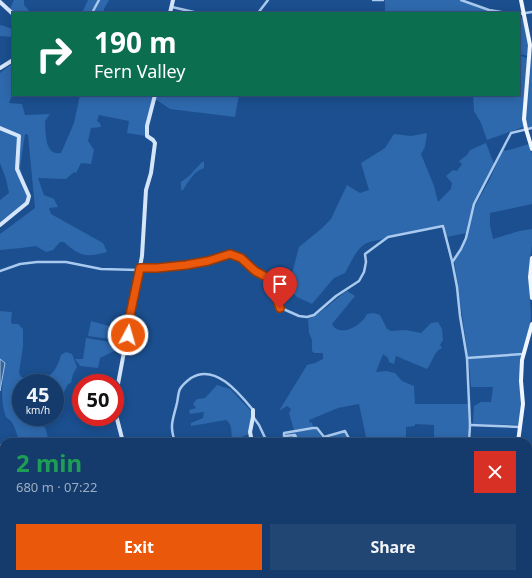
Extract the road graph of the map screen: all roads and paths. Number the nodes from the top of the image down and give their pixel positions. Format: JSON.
{"nodes":[{"id":1,"x":99,"y":0,"type":"edge"},
{"id":2,"x":173,"y":0,"type":"edge"},
{"id":3,"x":268,"y":0,"type":"edge"},
{"id":4,"x":373,"y":0,"type":"edge"},
{"id":5,"x":383,"y":0,"type":"edge"},
{"id":6,"x":461,"y":0,"type":"edge"},
{"id":7,"x":521,"y":0,"type":"edge"},
{"id":8,"x":0,"y":2,"type":"edge"},
{"id":9,"x":172,"y":7,"type":"junction"},
{"id":10,"x":93,"y":12,"type":"edge"},
{"id":11,"x":170,"y":12,"type":"edge"},
{"id":12,"x":194,"y":12,"type":"edge"},
{"id":13,"x":259,"y":12,"type":"edge"},
{"id":14,"x":501,"y":12,"type":"edge"},
{"id":15,"x":532,"y":12,"type":"edge"},
{"id":16,"x":12,"y":13,"type":"edge"},
{"id":17,"x":524,"y":13,"type":"junction"},
{"id":18,"x":520,"y":14,"type":"edge"},
{"id":19,"x":12,"y":61,"type":"edge"},
{"id":20,"x":0,"y":68,"type":"edge"},
{"id":21,"x":155,"y":96,"type":"edge"},
{"id":22,"x":0,"y":128,"type":"edge"},
{"id":23,"x":526,"y":128,"type":"junction"},
{"id":24,"x":532,"y":128,"type":"edge"},
{"id":25,"x":532,"y":149,"type":"edge"},
{"id":26,"x":0,"y":225,"type":"edge"},
{"id":27,"x":532,"y":258,"type":"edge"},
{"id":28,"x":452,"y":261,"type":"junction"},
{"id":29,"x":140,"y":269,"type":"junction"},
{"id":30,"x":0,"y":271,"type":"edge"},
{"id":31,"x":532,"y":298,"type":"edge"},
{"id":32,"x":532,"y":324,"type":"edge"},
{"id":33,"x":523,"y":354,"type":"junction"},
{"id":34,"x":467,"y":358,"type":"junction"},
{"id":35,"x":253,"y":410,"type":"joint"},
{"id":36,"x":254,"y":418,"type":"junction"},
{"id":37,"x":470,"y":425,"type":"junction"},
{"id":38,"x":520,"y":427,"type":"junction"},
{"id":39,"x":122,"y":438,"type":"edge"},
{"id":40,"x":174,"y":438,"type":"edge"},
{"id":41,"x":251,"y":438,"type":"edge"},
{"id":42,"x":265,"y":438,"type":"edge"},
{"id":43,"x":293,"y":438,"type":"edge"},
{"id":44,"x":349,"y":438,"type":"edge"},
{"id":45,"x":469,"y":438,"type":"edge"},
{"id":46,"x":519,"y":438,"type":"edge"}],
"edges":[{"from":1,"to":10,"type":"street"},
{"from":2,"to":9,"type":"main road"},
{"from":3,"to":13,"type":"street"},
{"from":4,"to":5,"type":"street"},
{"from":6,"to":14,"type":"street"},
{"from":7,"to":17,"type":"main road"},
{"from":8,"to":16,"type":"main road"},
{"from":9,"to":11,"type":"main road"},
{"from":9,"to":12,"type":"street"},
{"from":15,"to":17,"type":"street"},
{"from":17,"to":18,"type":"street"},
{"from":17,"to":23,"type":"main road"},
{"from":19,"to":20,"type":"main road"},
{"from":21,"to":29,"type":"main road"},
{"from":22,"to":26,"type":"main road"},
{"from":23,"to":24,"type":"street"},
{"from":23,"to":25,"type":"main road"},
{"from":23,"to":28,"type":"street"},
{"from":27,"to":31,"type":"main road"},
{"from":28,"to":29,"type":"street"},
{"from":28,"to":34,"type":"street"},
{"from":29,"to":30,"type":"street"},
{"from":29,"to":39,"type":"main road"},
{"from":32,"to":33,"type":"main road"},
{"from":33,"to":34,"type":"street"},
{"from":33,"to":38,"type":"main road"},
{"from":34,"to":37,"type":"street"},
{"from":35,"to":36,"type":"main road"},
{"from":35,"to":40,"type":"street"},
{"from":36,"to":41,"type":"main road"},
{"from":36,"to":42,"type":"street"},
{"from":37,"to":38,"type":"street"},
{"from":37,"to":45,"type":"street"},
{"from":38,"to":46,"type":"main road"},
{"from":43,"to":44,"type":"street"}]}
